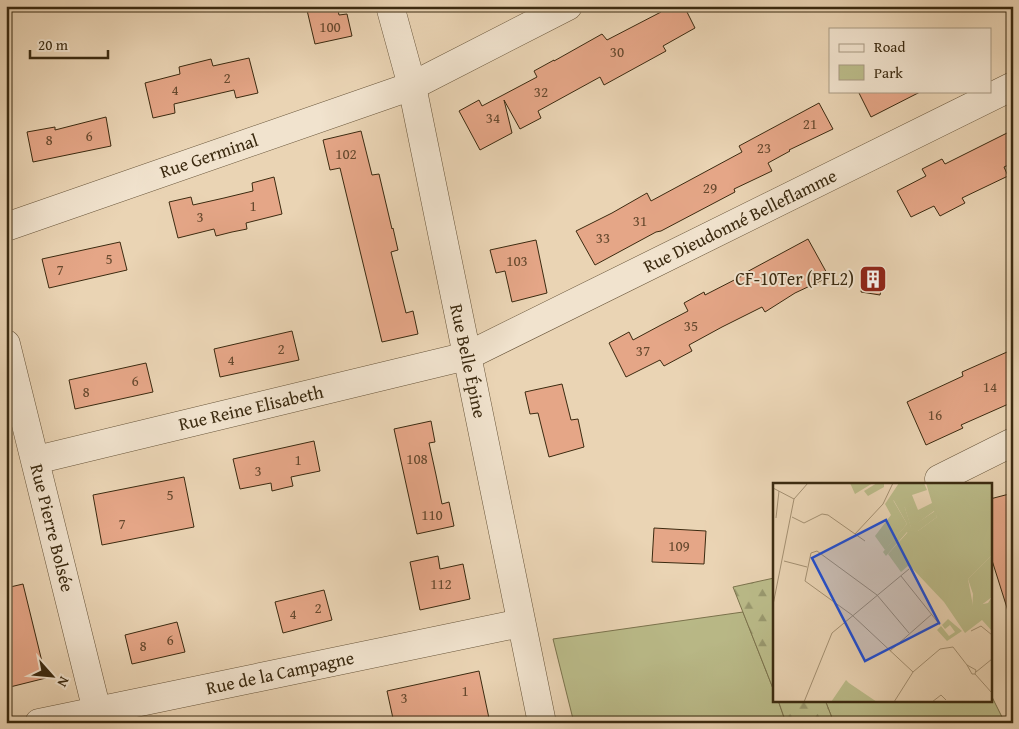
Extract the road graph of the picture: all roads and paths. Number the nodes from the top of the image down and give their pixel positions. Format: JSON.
{"nodes":[{"id":1,"x":390,"y":6,"type":"edge"},
{"id":2,"x":568,"y":6,"type":"edge"},
{"id":3,"x":412,"y":86,"type":"junction"},
{"id":4,"x":1013,"y":86,"type":"edge"},
{"id":5,"x":6,"y":227,"type":"edge"},
{"id":6,"x":6,"y":344,"type":"edge"},
{"id":7,"x":467,"y":356,"type":"junction"},
{"id":8,"x":1013,"y":442,"type":"edge"},
{"id":9,"x":36,"y":460,"type":"junction"},
{"id":10,"x":939,"y":479,"type":"dead end"},
{"id":11,"x":522,"y":623,"type":"junction"},
{"id":12,"x":97,"y":711,"type":"junction"},
{"id":13,"x":541,"y":718,"type":"dead end"},
{"id":14,"x":38,"y":723,"type":"edge"}],
"edges":[{"from":1,"to":3,"type":"street","name":"Rue Belle Épine"},
{"from":2,"to":3,"type":"street"},
{"from":3,"to":5,"type":"street","name":"Rue Germinal"},
{"from":3,"to":7,"type":"street","name":"Rue Belle Épine"},
{"from":4,"to":7,"type":"street","name":"Rue Dieudonné Belleflamme"},
{"from":6,"to":9,"type":"street","name":"Rue Pierre Bolsée"},
{"from":7,"to":9,"type":"street","name":"Rue Reine Elisabeth"},
{"from":7,"to":11,"type":"street","name":"Rue Belle Épine"},
{"from":8,"to":10,"type":"street"},
{"from":9,"to":12,"type":"street","name":"Rue Pierre Bolsée"},
{"from":11,"to":12,"type":"street","name":"Rue de la Campagne"},
{"from":11,"to":13,"type":"street","name":"Rue Belle Épine"},
{"from":12,"to":14,"type":"street","name":"Rue de la Campagne"}]}
